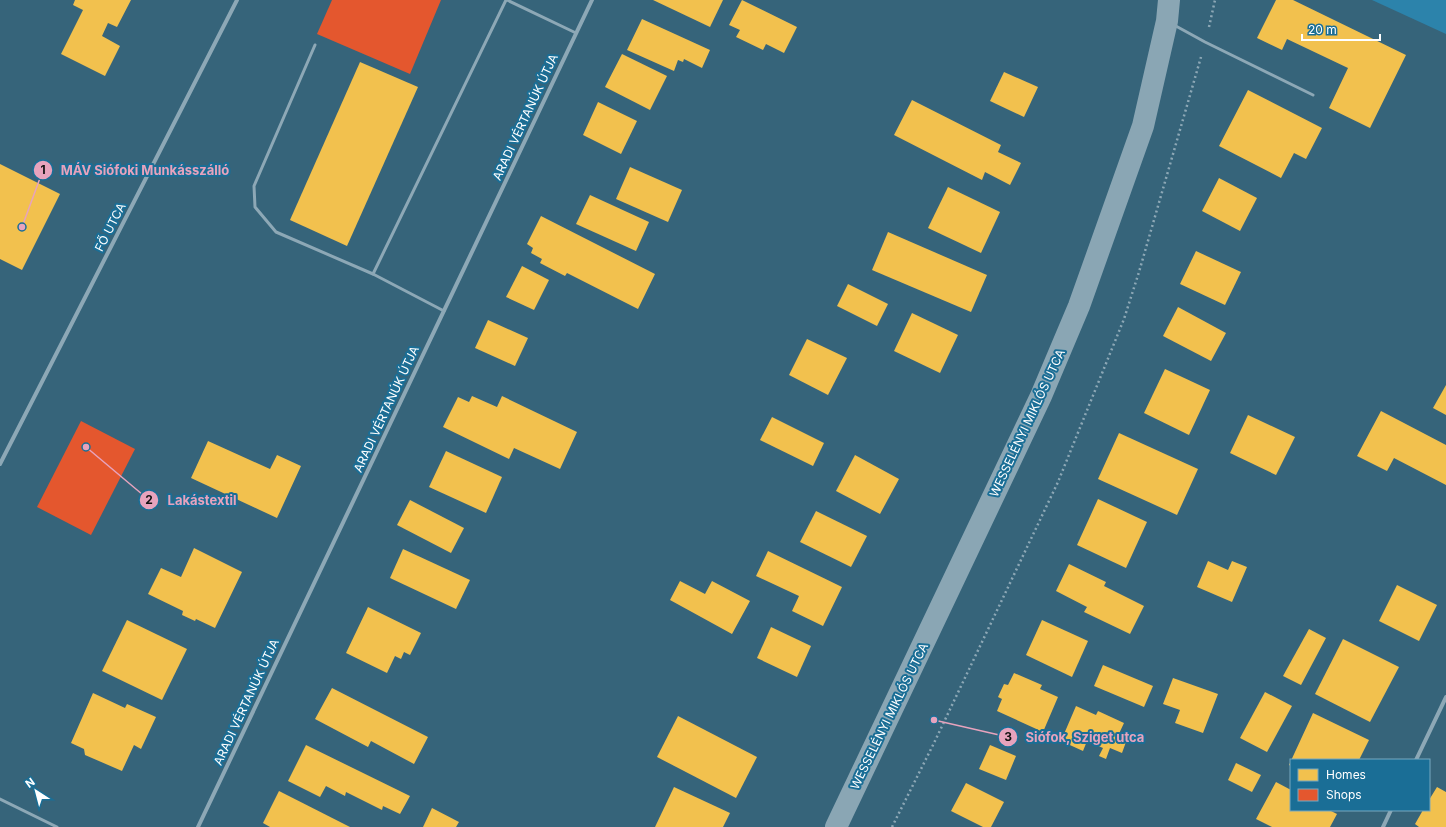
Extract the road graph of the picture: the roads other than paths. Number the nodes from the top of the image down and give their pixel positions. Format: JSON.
{"nodes":[{"id":1,"x":237,"y":0,"type":"edge"},
{"id":2,"x":506,"y":0,"type":"edge"},
{"id":3,"x":592,"y":0,"type":"edge"},
{"id":4,"x":1168,"y":10,"type":"edge"},
{"id":5,"x":576,"y":33,"type":"junction"},
{"id":6,"x":315,"y":45,"type":"dead end"},
{"id":7,"x":1313,"y":95,"type":"dead end"},
{"id":8,"x":373,"y":274,"type":"junction"},
{"id":9,"x":444,"y":311,"type":"junction"},
{"id":10,"x":0,"y":464,"type":"edge"},
{"id":11,"x":1446,"y":698,"type":"edge"},
{"id":12,"x":1416,"y":759,"type":"edge"},
{"id":13,"x":0,"y":799,"type":"edge"},
{"id":14,"x":1391,"y":811,"type":"edge"},
{"id":15,"x":57,"y":827,"type":"edge"},
{"id":16,"x":198,"y":827,"type":"edge"},
{"id":17,"x":836,"y":827,"type":"edge"},
{"id":18,"x":1383,"y":827,"type":"edge"}],
"edges":[{"from":1,"to":10,"type":"street","name":"FŐ UTCA"},
{"from":2,"to":5,"type":"lane"},
{"from":2,"to":8,"type":"lane"},
{"from":3,"to":5,"type":"street","name":"ARADI VÉRTANÚK ÚTJA"},
{"from":4,"to":7,"type":"lane"},
{"from":4,"to":17,"type":"main road","name":"WESSELÉNYI MIKLÓS UTCA"},
{"from":5,"to":9,"type":"street","name":"ARADI VÉRTANÚK ÚTJA"},
{"from":6,"to":8,"type":"lane"},
{"from":8,"to":9,"type":"lane"},
{"from":9,"to":16,"type":"street","name":"ARADI VÉRTANÚK ÚTJA"},
{"from":11,"to":12,"type":"street"},
{"from":13,"to":15,"type":"lane"},
{"from":14,"to":18,"type":"street"}]}
